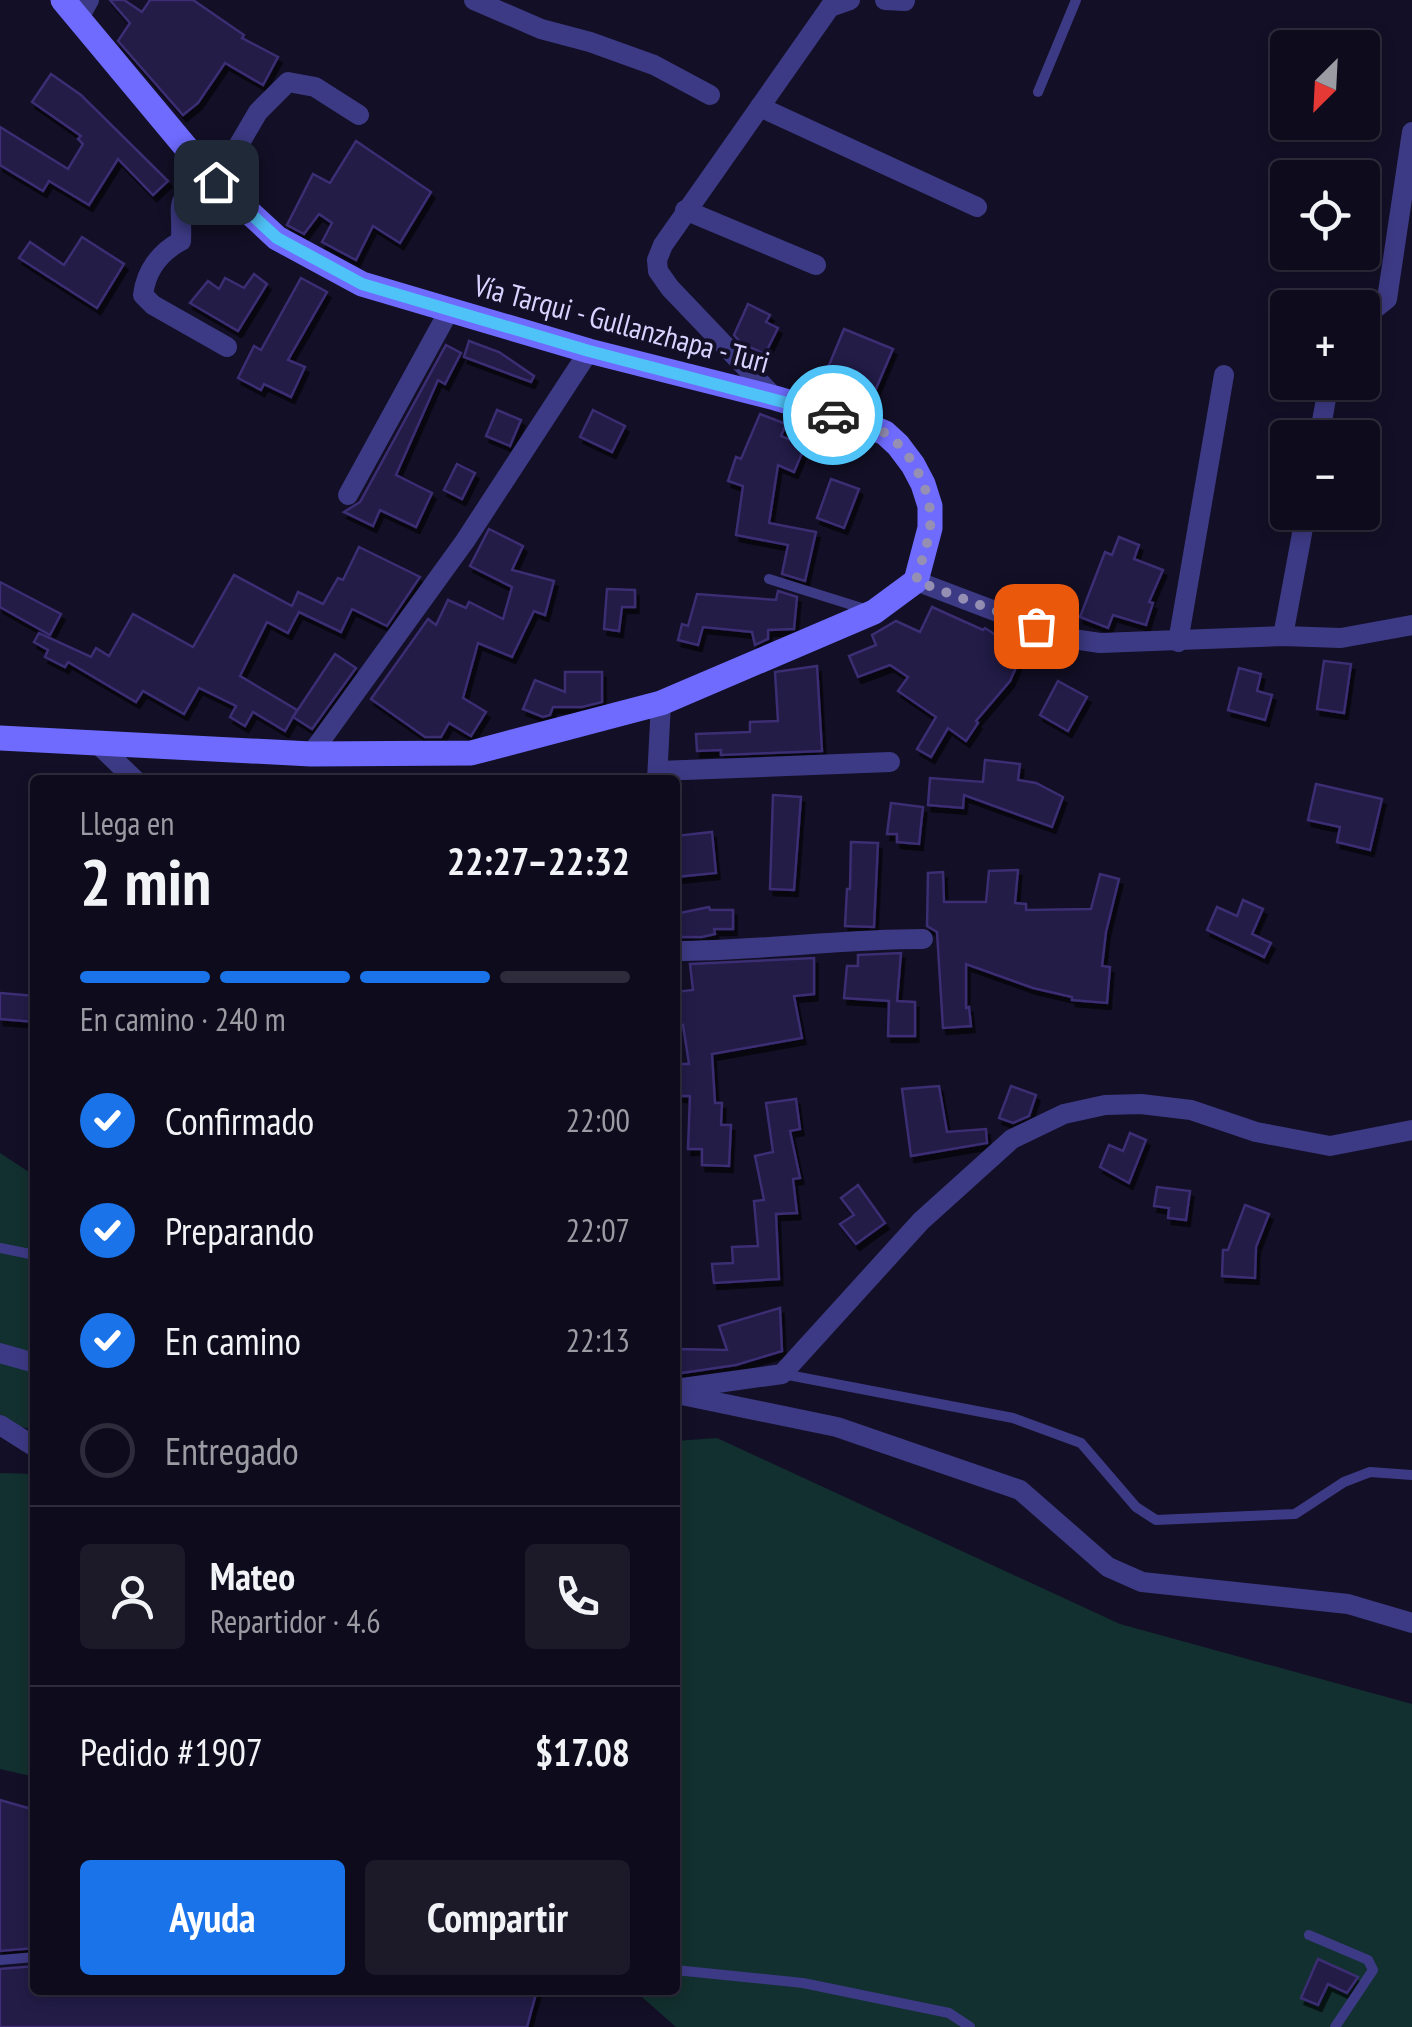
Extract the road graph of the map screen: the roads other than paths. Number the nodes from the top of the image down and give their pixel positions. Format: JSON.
{"nodes":[{"id":1,"x":474,"y":0,"type":"edge"},
{"id":2,"x":850,"y":0,"type":"edge"},
{"id":3,"x":885,"y":0,"type":"edge"},
{"id":4,"x":1076,"y":0,"type":"edge"},
{"id":5,"x":905,"y":1,"type":"edge"},
{"id":6,"x":77,"y":6,"type":"edge"},
{"id":7,"x":1038,"y":92,"type":"dead end"},
{"id":8,"x":710,"y":95,"type":"dead end"},
{"id":9,"x":760,"y":107,"type":"junction"},
{"id":10,"x":360,"y":116,"type":"dead end"},
{"id":11,"x":1412,"y":132,"type":"edge"},
{"id":12,"x":213,"y":178,"type":"junction"},
{"id":13,"x":977,"y":206,"type":"dead end"},
{"id":14,"x":684,"y":210,"type":"junction"},
{"id":15,"x":816,"y":265,"type":"dead end"},
{"id":16,"x":1380,"y":305,"type":"edge"},
{"id":17,"x":450,"y":309,"type":"junction"},
{"id":18,"x":226,"y":347,"type":"dead end"},
{"id":19,"x":589,"y":351,"type":"junction"},
{"id":20,"x":1224,"y":375,"type":"dead end"},
{"id":21,"x":775,"y":398,"type":"junction"},
{"id":22,"x":348,"y":495,"type":"dead end"},
{"id":23,"x":1303,"y":530,"type":"edge"},
{"id":24,"x":769,"y":579,"type":"dead end"},
{"id":25,"x":916,"y":581,"type":"junction"},
{"id":26,"x":874,"y":612,"type":"junction"},
{"id":27,"x":1412,"y":625,"type":"edge"},
{"id":28,"x":1283,"y":636,"type":"junction"},
{"id":29,"x":1178,"y":642,"type":"junction"},
{"id":30,"x":661,"y":703,"type":"junction"},
{"id":31,"x":0,"y":738,"type":"edge"},
{"id":32,"x":98,"y":744,"type":"junction"},
{"id":33,"x":311,"y":754,"type":"junction"},
{"id":34,"x":890,"y":762,"type":"dead end"},
{"id":35,"x":130,"y":775,"type":"edge"},
{"id":36,"x":658,"y":775,"type":"edge"},
{"id":37,"x":675,"y":775,"type":"edge"},
{"id":38,"x":923,"y":939,"type":"dead end"},
{"id":39,"x":680,"y":951,"type":"edge"},
{"id":40,"x":1412,"y":1130,"type":"edge"},
{"id":41,"x":0,"y":1248,"type":"edge"},
{"id":42,"x":30,"y":1254,"type":"edge"},
{"id":43,"x":0,"y":1353,"type":"edge"},
{"id":44,"x":30,"y":1362,"type":"edge"},
{"id":45,"x":782,"y":1374,"type":"junction"},
{"id":46,"x":680,"y":1391,"type":"edge"},
{"id":47,"x":680,"y":1393,"type":"edge"},
{"id":48,"x":0,"y":1424,"type":"edge"},
{"id":49,"x":0,"y":1443,"type":"edge"},
{"id":50,"x":30,"y":1445,"type":"edge"},
{"id":51,"x":30,"y":1447,"type":"edge"},
{"id":52,"x":1412,"y":1474,"type":"edge"},
{"id":53,"x":1412,"y":1623,"type":"edge"},
{"id":54,"x":1309,"y":1936,"type":"dead end"},
{"id":55,"x":30,"y":1957,"type":"edge"},
{"id":56,"x":0,"y":1960,"type":"edge"},
{"id":57,"x":680,"y":1971,"type":"edge"},
{"id":58,"x":970,"y":2027,"type":"edge"},
{"id":59,"x":1335,"y":2027,"type":"edge"}],
"edges":[{"from":1,"to":8,"type":"street"},
{"from":2,"to":9,"type":"street"},
{"from":3,"to":5,"type":"street"},
{"from":4,"to":7,"type":"lane"},
{"from":6,"to":12,"type":"main road","name":"Vía Tarqui - Gullanzhapa - Turi"},
{"from":9,"to":13,"type":"street"},
{"from":9,"to":14,"type":"street"},
{"from":10,"to":12,"type":"street"},
{"from":11,"to":16,"type":"street"},
{"from":12,"to":17,"type":"main road","name":"Vía Tarqui - Gullanzhapa - Turi"},
{"from":12,"to":18,"type":"street"},
{"from":14,"to":15,"type":"street"},
{"from":14,"to":21,"type":"street"},
{"from":17,"to":19,"type":"main road","name":"Vía Tarqui - Gullanzhapa - Turi"},
{"from":17,"to":22,"type":"street"},
{"from":19,"to":21,"type":"main road","name":"Vía Tarqui - Gullanzhapa - Turi"},
{"from":19,"to":33,"type":"street"},
{"from":20,"to":29,"type":"street"},
{"from":21,"to":25,"type":"main road","name":"Vía Tarqui - Gullanzhapa - Turi"},
{"from":23,"to":28,"type":"street"},
{"from":24,"to":26,"type":"lane"},
{"from":25,"to":26,"type":"main road"},
{"from":25,"to":29,"type":"street"},
{"from":26,"to":30,"type":"main road"},
{"from":27,"to":28,"type":"street"},
{"from":28,"to":29,"type":"street"},
{"from":30,"to":33,"type":"main road"},
{"from":30,"to":36,"type":"street"},
{"from":31,"to":32,"type":"main road"},
{"from":32,"to":33,"type":"main road"},
{"from":32,"to":35,"type":"street"},
{"from":34,"to":37,"type":"street"},
{"from":38,"to":39,"type":"street"},
{"from":40,"to":45,"type":"street"},
{"from":41,"to":42,"type":"lane"},
{"from":43,"to":44,"type":"street"},
{"from":45,"to":46,"type":"street"},
{"from":45,"to":52,"type":"lane"},
{"from":47,"to":53,"type":"street"},
{"from":48,"to":50,"type":"street"},
{"from":49,"to":51,"type":"street"},
{"from":54,"to":59,"type":"lane"},
{"from":55,"to":56,"type":"lane"},
{"from":57,"to":58,"type":"lane"}]}
